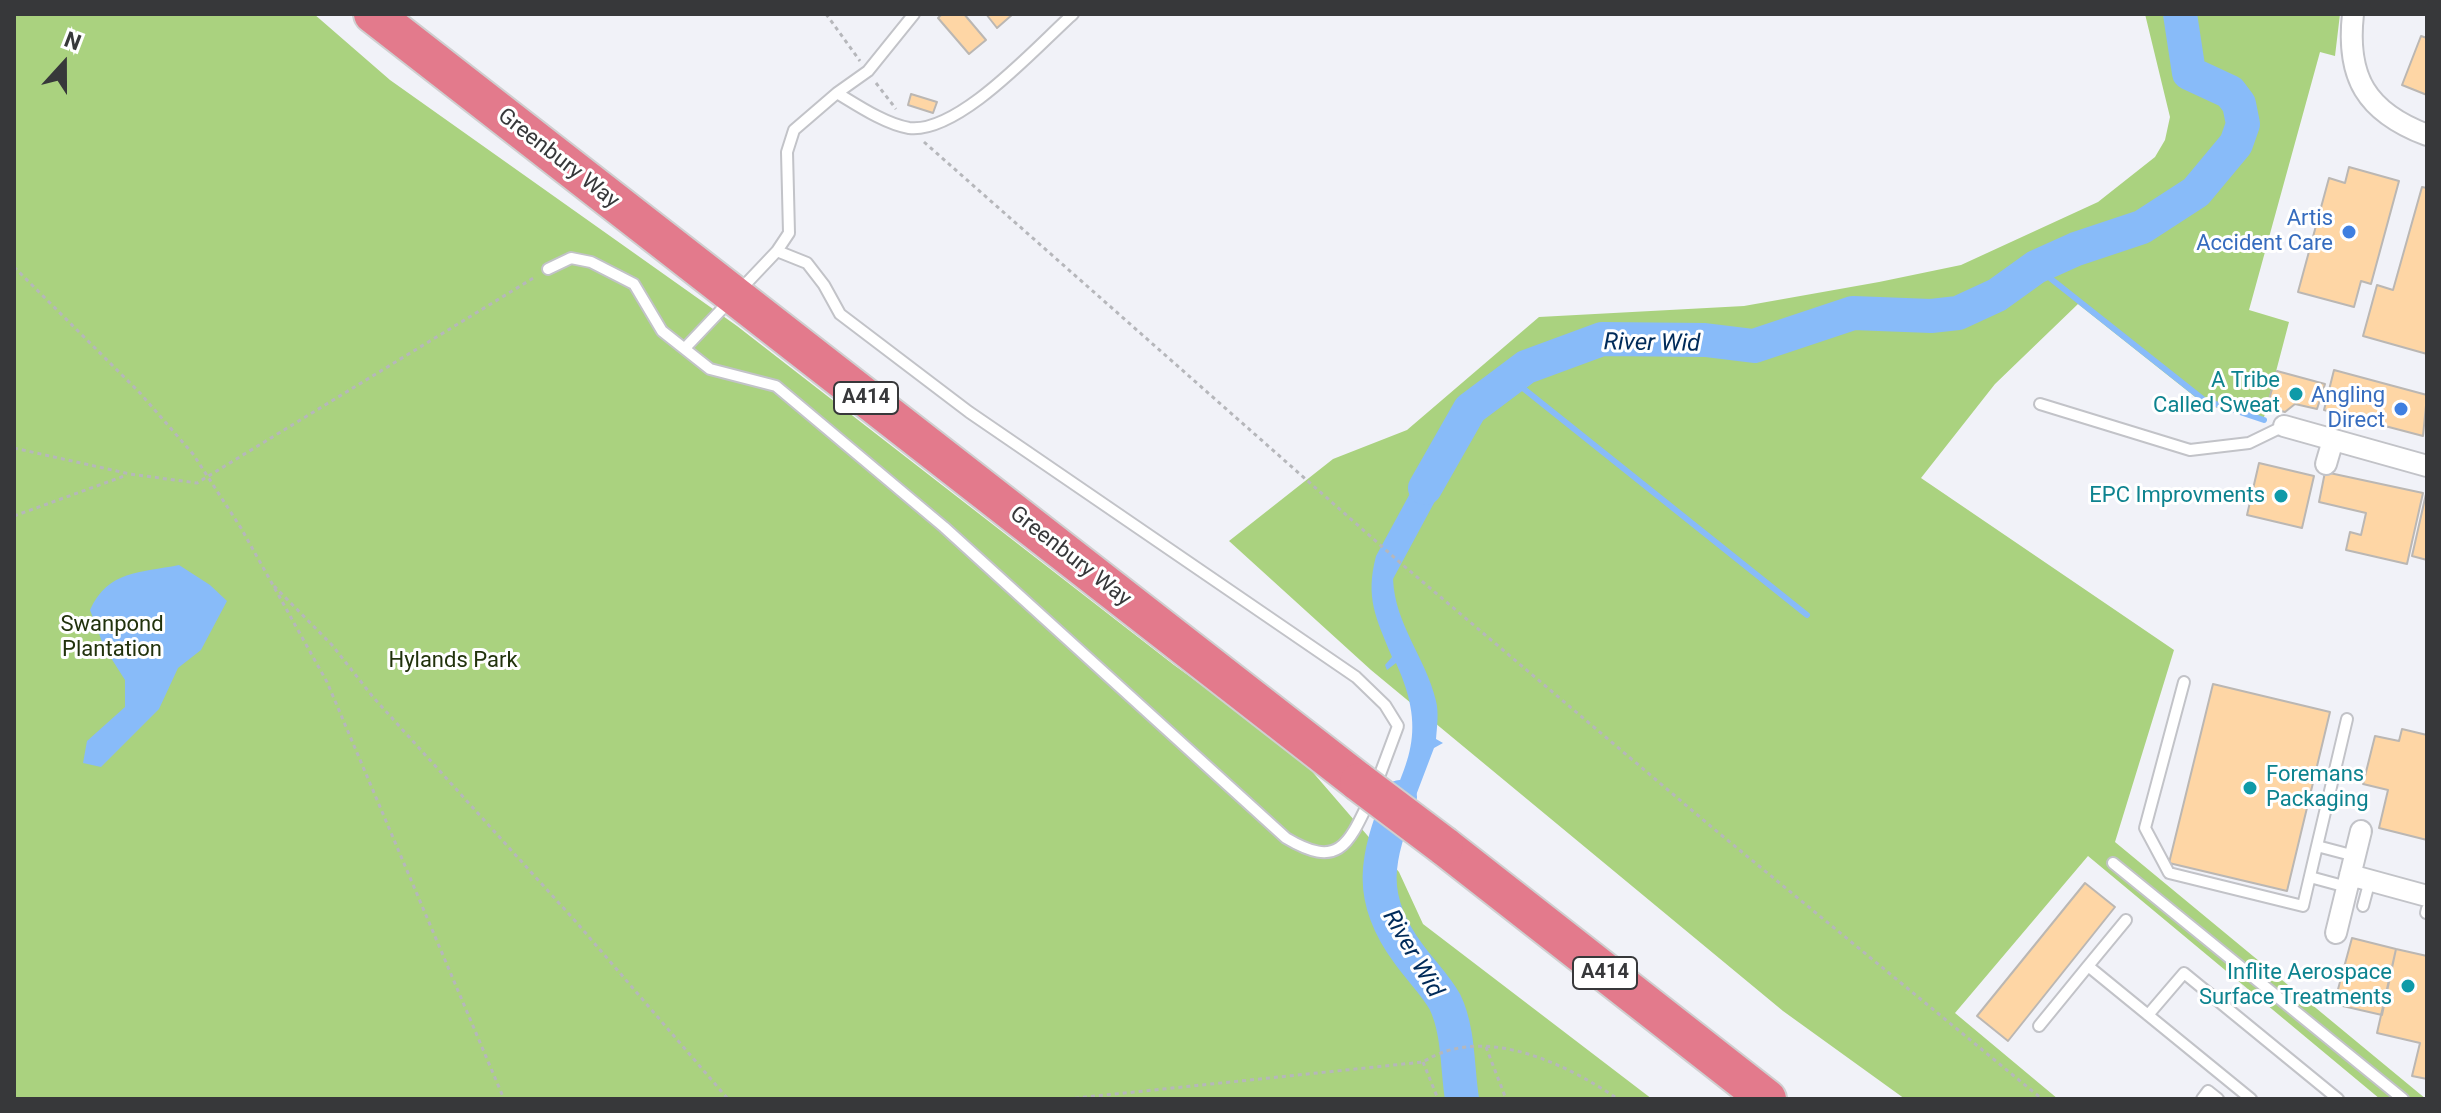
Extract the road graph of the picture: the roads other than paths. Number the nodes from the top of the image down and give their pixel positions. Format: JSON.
{"nodes":[{"id":1,"x":373,"y":14,"type":"edge"},
{"id":2,"x":914,"y":14,"type":"edge"},
{"id":3,"x":1073,"y":14,"type":"edge"},
{"id":4,"x":2353,"y":14,"type":"edge"},
{"id":5,"x":837,"y":93,"type":"junction"},
{"id":6,"x":2427,"y":135,"type":"edge"},
{"id":7,"x":777,"y":251,"type":"junction"},
{"id":8,"x":548,"y":269,"type":"road end"},
{"id":9,"x":736,"y":297,"type":"junction"},
{"id":10,"x":686,"y":347,"type":"junction"},
{"id":11,"x":2040,"y":404,"type":"dead end"},
{"id":12,"x":2284,"y":426,"type":"joint"},
{"id":13,"x":2333,"y":440,"type":"junction"},
{"id":14,"x":2425,"y":463,"type":"edge"},
{"id":15,"x":2326,"y":464,"type":"dead end"},
{"id":16,"x":2184,"y":682,"type":"dead end"},
{"id":17,"x":2347,"y":719,"type":"dead end"},
{"id":18,"x":2361,"y":831,"type":"dead end"},
{"id":19,"x":2317,"y":846,"type":"junction"},
{"id":20,"x":2113,"y":863,"type":"dead end"},
{"id":21,"x":2356,"y":874,"type":"junction"},
{"id":22,"x":2310,"y":877,"type":"junction"},
{"id":23,"x":2427,"y":896,"type":"edge"},
{"id":24,"x":2363,"y":906,"type":"dead end"},
{"id":25,"x":2126,"y":920,"type":"dead end"},
{"id":26,"x":2336,"y":933,"type":"dead end"},
{"id":27,"x":2088,"y":966,"type":"junction"},
{"id":28,"x":2148,"y":1015,"type":"junction"},
{"id":29,"x":2039,"y":1026,"type":"dead end"},
{"id":30,"x":1767,"y":1099,"type":"edge"},
{"id":31,"x":2202,"y":1099,"type":"edge"},
{"id":32,"x":2218,"y":1099,"type":"edge"},
{"id":33,"x":2251,"y":1099,"type":"edge"},
{"id":34,"x":2338,"y":1099,"type":"edge"},
{"id":35,"x":2403,"y":1099,"type":"edge"}],
"edges":[{"from":1,"to":9,"type":"highway","name":"Greenbury Way","number":"A414"},
{"from":2,"to":5,"type":"lane"},
{"from":3,"to":5,"type":"lane"},
{"from":4,"to":6,"type":"street"},
{"from":5,"to":7,"type":"lane"},
{"from":7,"to":9,"type":"lane"},
{"from":7,"to":10,"type":"lane"},
{"from":8,"to":10,"type":"lane"},
{"from":9,"to":10,"type":"lane"},
{"from":9,"to":30,"type":"highway","name":"Greenbury Way","number":"A414","bridge":true},
{"from":11,"to":12,"type":"lane"},
{"from":12,"to":13,"type":"street"},
{"from":13,"to":14,"type":"street"},
{"from":13,"to":15,"type":"street"},
{"from":16,"to":22,"type":"lane"},
{"from":17,"to":19,"type":"lane"},
{"from":18,"to":21,"type":"street"},
{"from":19,"to":21,"type":"lane"},
{"from":19,"to":22,"type":"lane"},
{"from":20,"to":35,"type":"lane"},
{"from":21,"to":22,"type":"lane"},
{"from":21,"to":23,"type":"street"},
{"from":21,"to":24,"type":"lane"},
{"from":21,"to":26,"type":"street"},
{"from":25,"to":27,"type":"lane"},
{"from":27,"to":28,"type":"lane"},
{"from":27,"to":29,"type":"lane"},
{"from":28,"to":33,"type":"lane"},
{"from":28,"to":34,"type":"lane"},
{"from":31,"to":32,"type":"lane"}]}
